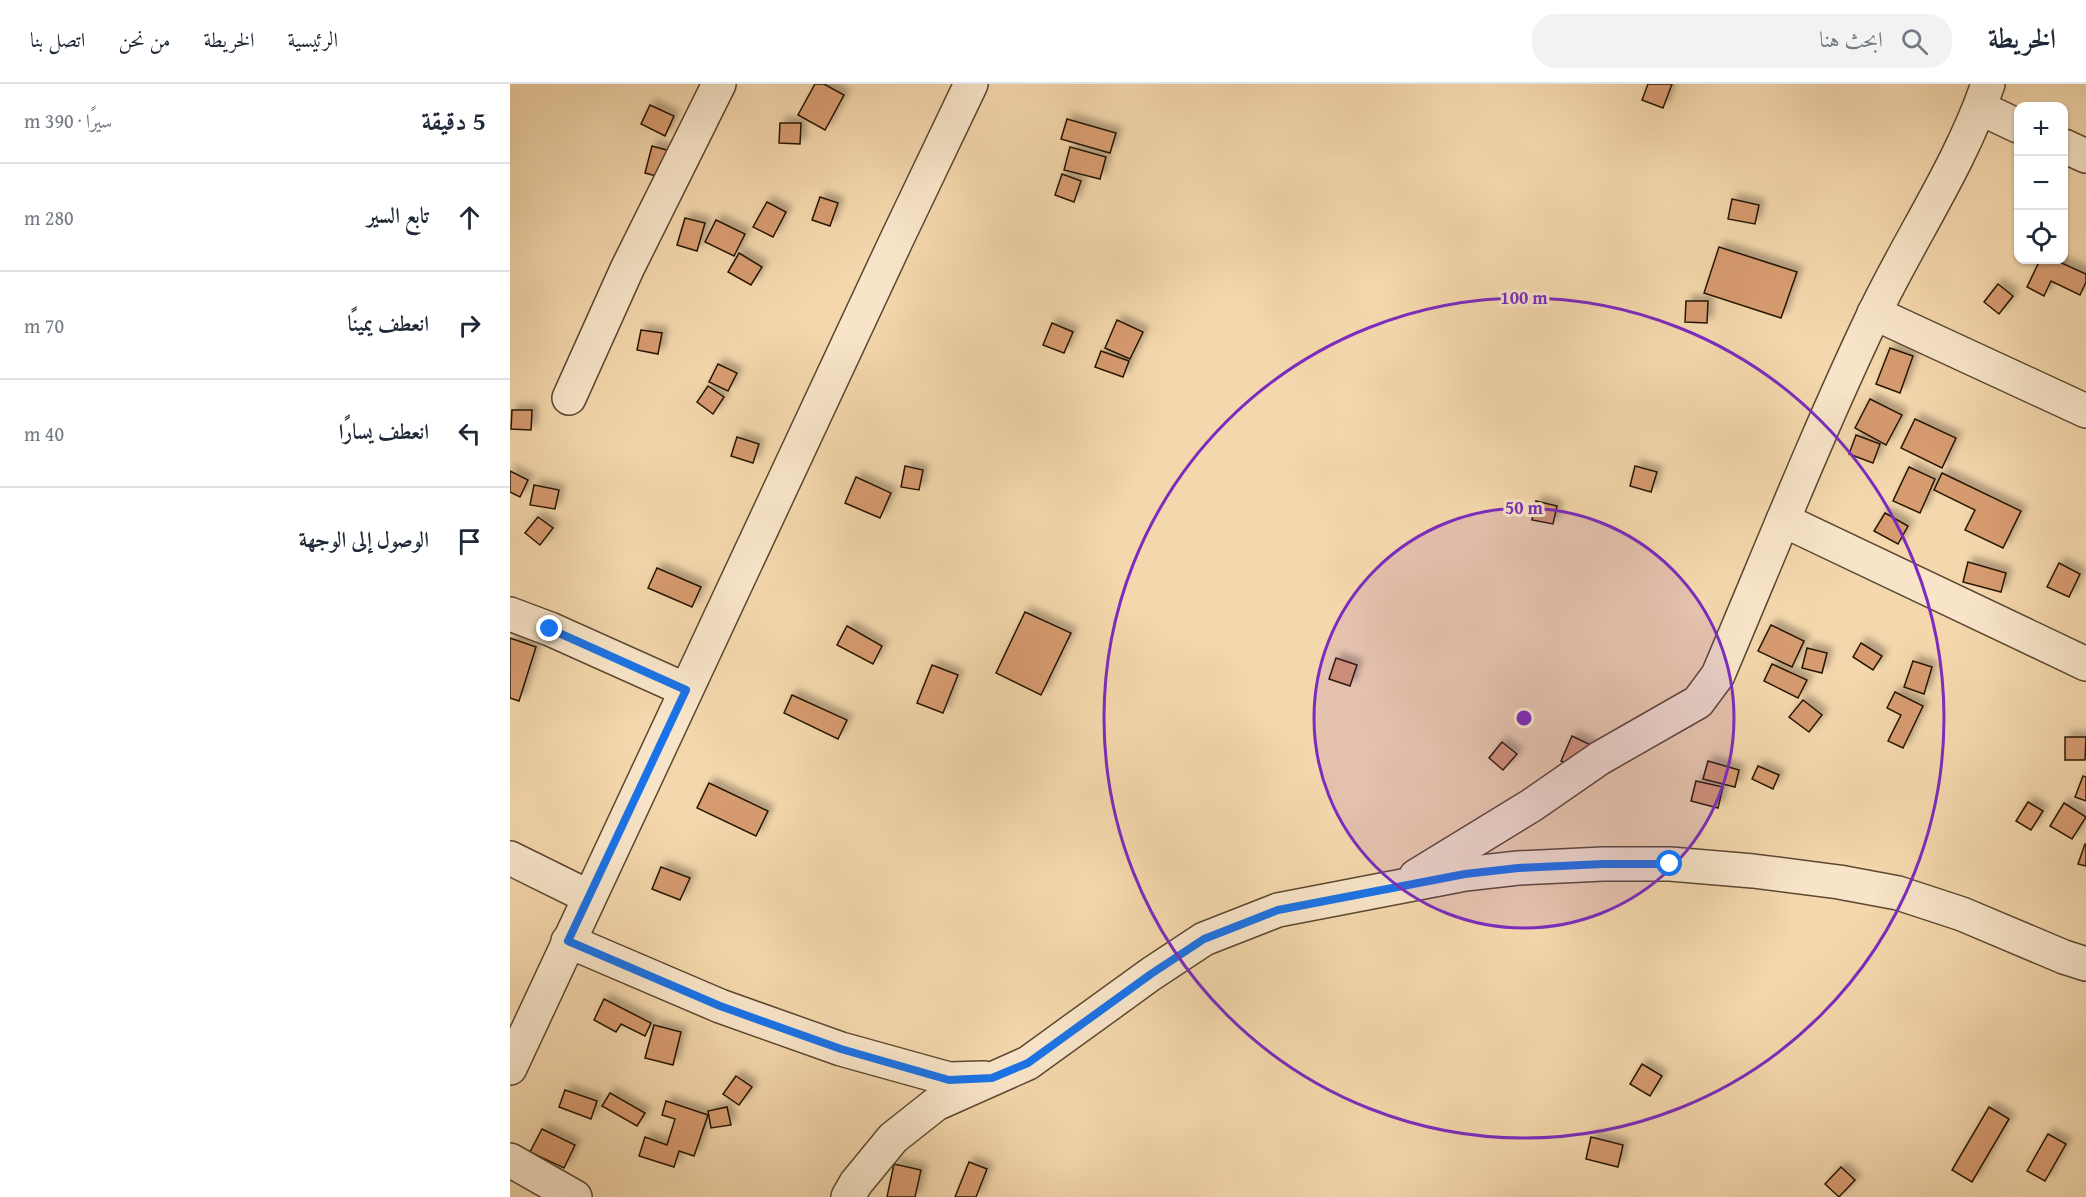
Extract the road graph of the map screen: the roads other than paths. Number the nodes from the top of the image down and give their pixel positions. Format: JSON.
{"nodes":[{"id":1,"x":719,"y":84,"type":"edge"},
{"id":2,"x":971,"y":84,"type":"edge"},
{"id":3,"x":1984,"y":96,"type":"edge"},
{"id":4,"x":2014,"y":122,"type":"edge"},
{"id":5,"x":2068,"y":148,"type":"edge"},
{"id":6,"x":2086,"y":156,"type":"edge"},
{"id":7,"x":1875,"y":314,"type":"junction"},
{"id":8,"x":569,"y":398,"type":"dead end"},
{"id":9,"x":2086,"y":411,"type":"edge"},
{"id":10,"x":1783,"y":520,"type":"junction"},
{"id":11,"x":510,"y":614,"type":"edge"},
{"id":12,"x":2086,"y":664,"type":"edge"},
{"id":13,"x":686,"y":690,"type":"junction"},
{"id":14,"x":510,"y":858,"type":"edge"},
{"id":15,"x":1396,"y":888,"type":"junction"},
{"id":16,"x":589,"y":897,"type":"junction"},
{"id":17,"x":568,"y":941,"type":"junction"},
{"id":18,"x":2086,"y":964,"type":"edge"},
{"id":19,"x":510,"y":1068,"type":"edge"},
{"id":20,"x":992,"y":1078,"type":"junction"},
{"id":21,"x":510,"y":1160,"type":"edge"},
{"id":22,"x":575,"y":1197,"type":"edge"},
{"id":23,"x":848,"y":1197,"type":"edge"}],
"edges":[{"from":1,"to":8,"type":"street"},
{"from":2,"to":13,"type":"street"},
{"from":3,"to":4,"type":"street"},
{"from":3,"to":7,"type":"street"},
{"from":5,"to":6,"type":"street"},
{"from":7,"to":9,"type":"street"},
{"from":7,"to":10,"type":"street"},
{"from":10,"to":12,"type":"street"},
{"from":10,"to":15,"type":"street"},
{"from":11,"to":13,"type":"street"},
{"from":13,"to":16,"type":"street"},
{"from":14,"to":16,"type":"street"},
{"from":15,"to":18,"type":"street"},
{"from":15,"to":20,"type":"street"},
{"from":16,"to":17,"type":"street"},
{"from":17,"to":19,"type":"street"},
{"from":17,"to":20,"type":"street"},
{"from":20,"to":23,"type":"street"},
{"from":21,"to":22,"type":"street"}]}
